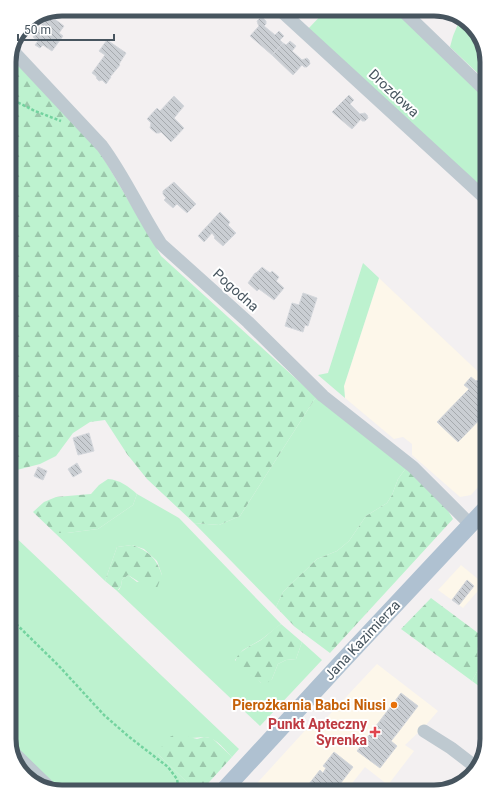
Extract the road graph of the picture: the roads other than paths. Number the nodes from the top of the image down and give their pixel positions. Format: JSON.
{"nodes":[{"id":1,"x":287,"y":16,"type":"edge"},
{"id":2,"x":408,"y":16,"type":"edge"},
{"id":3,"x":17,"y":55,"type":"edge"},
{"id":4,"x":480,"y":85,"type":"edge"},
{"id":5,"x":480,"y":194,"type":"edge"},
{"id":6,"x":480,"y":514,"type":"edge"},
{"id":7,"x":470,"y":524,"type":"junction"},
{"id":8,"x":424,"y":731,"type":"dead end"},
{"id":9,"x":22,"y":761,"type":"edge"},
{"id":10,"x":472,"y":764,"type":"edge"},
{"id":11,"x":41,"y":780,"type":"edge"},
{"id":12,"x":228,"y":785,"type":"edge"}],
"edges":[{"from":1,"to":5,"type":"street","name":"Drozdowa"},
{"from":2,"to":4,"type":"street"},
{"from":3,"to":7,"type":"street","name":"Pogodna"},
{"from":6,"to":7,"type":"main road","name":"Jana Kazimierza"},
{"from":7,"to":12,"type":"main road","name":"Jana Kazimierza"},
{"from":8,"to":10,"type":"street"},
{"from":9,"to":11,"type":"street"}]}
